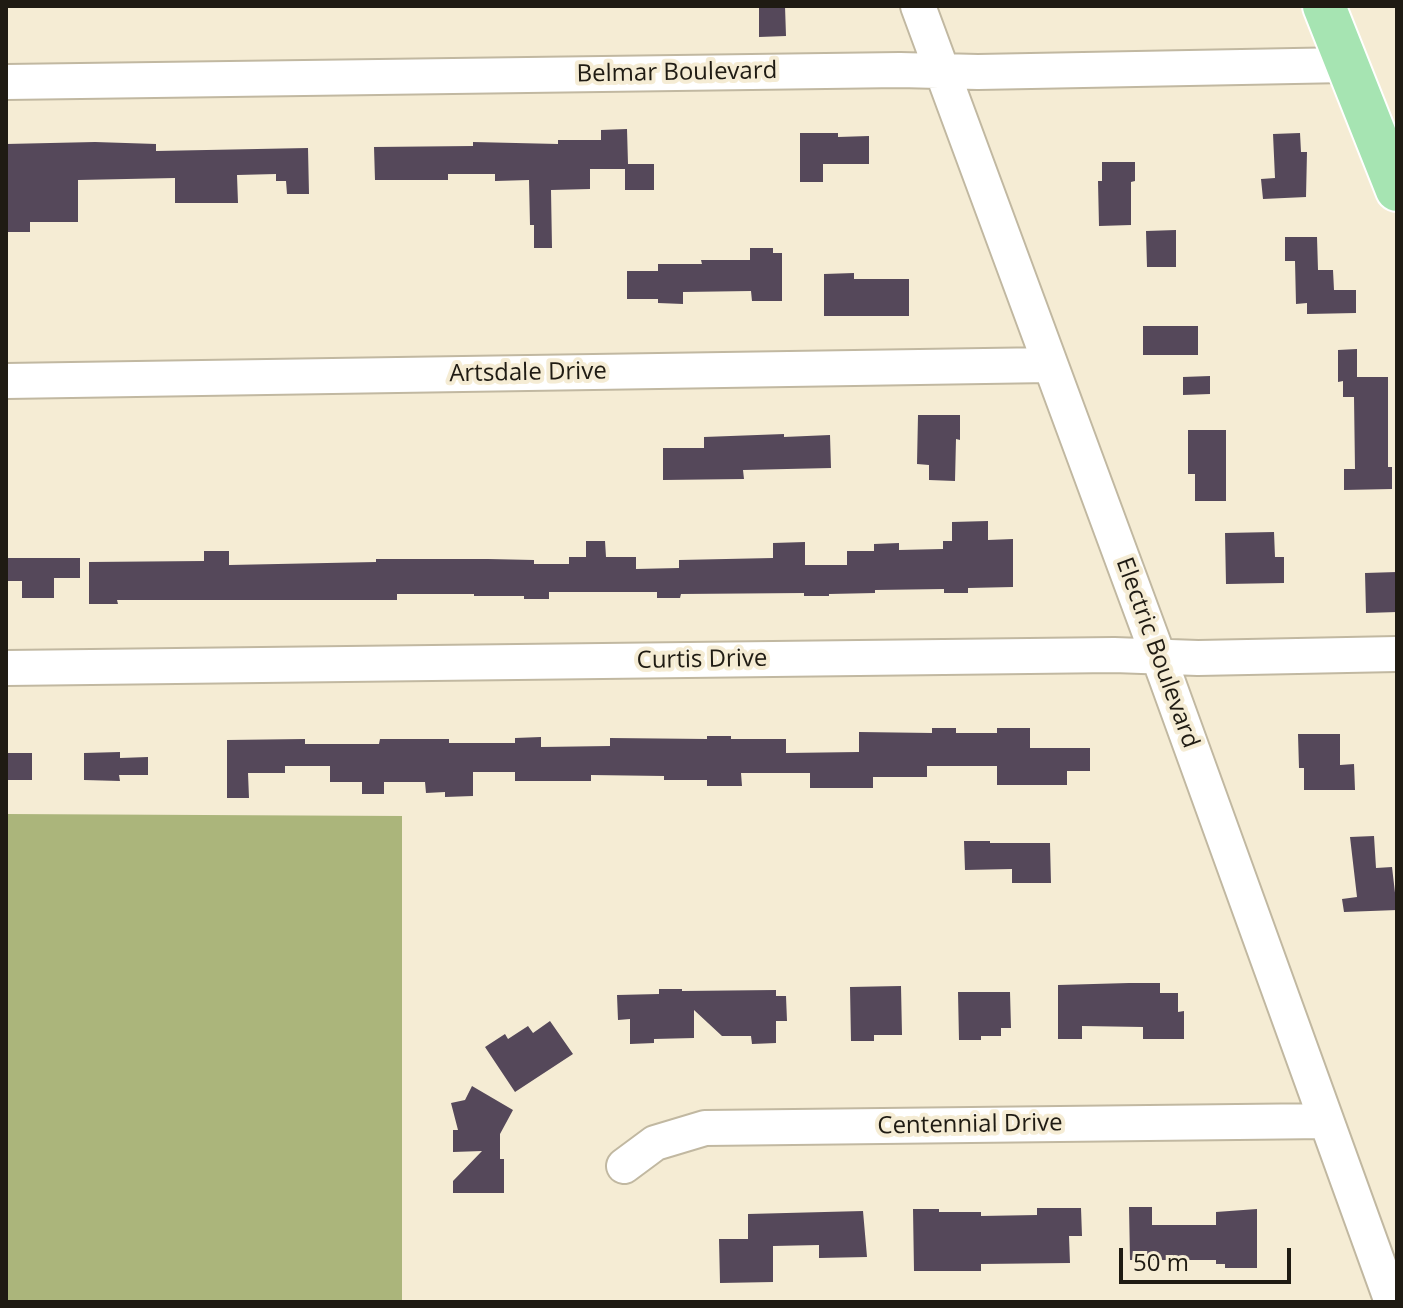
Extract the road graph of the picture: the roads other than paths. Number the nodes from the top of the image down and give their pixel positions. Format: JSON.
{"nodes":[{"id":1,"x":918,"y":6,"type":"edge"},
{"id":2,"x":1324,"y":6,"type":"edge"},
{"id":3,"x":1347,"y":65,"type":"junction"},
{"id":4,"x":942,"y":71,"type":"junction"},
{"id":5,"x":6,"y":82,"type":"edge"},
{"id":6,"x":1397,"y":190,"type":"edge"},
{"id":7,"x":1050,"y":365,"type":"junction"},
{"id":8,"x":6,"y":381,"type":"edge"},
{"id":9,"x":1397,"y":654,"type":"edge"},
{"id":10,"x":1159,"y":657,"type":"junction"},
{"id":11,"x":6,"y":668,"type":"edge"},
{"id":12,"x":1326,"y":1121,"type":"junction"},
{"id":13,"x":624,"y":1166,"type":"dead end"},
{"id":14,"x":1392,"y":1302,"type":"edge"}],
"edges":[{"from":1,"to":4,"type":"street","name":"Electric Boulevard"},
{"from":2,"to":3,"type":"main road"},
{"from":3,"to":4,"type":"street","name":"Belmar Boulevard"},
{"from":3,"to":6,"type":"main road"},
{"from":4,"to":5,"type":"street","name":"Belmar Boulevard"},
{"from":4,"to":7,"type":"street","name":"Electric Boulevard"},
{"from":7,"to":8,"type":"street","name":"Artsdale Drive"},
{"from":7,"to":10,"type":"street","name":"Electric Boulevard"},
{"from":9,"to":10,"type":"street","name":"Curtis Drive"},
{"from":10,"to":11,"type":"street","name":"Curtis Drive"},
{"from":10,"to":12,"type":"street","name":"Electric Boulevard"},
{"from":12,"to":13,"type":"street","name":"Centennial Drive"},
{"from":12,"to":14,"type":"street","name":"Electric Boulevard"}]}
